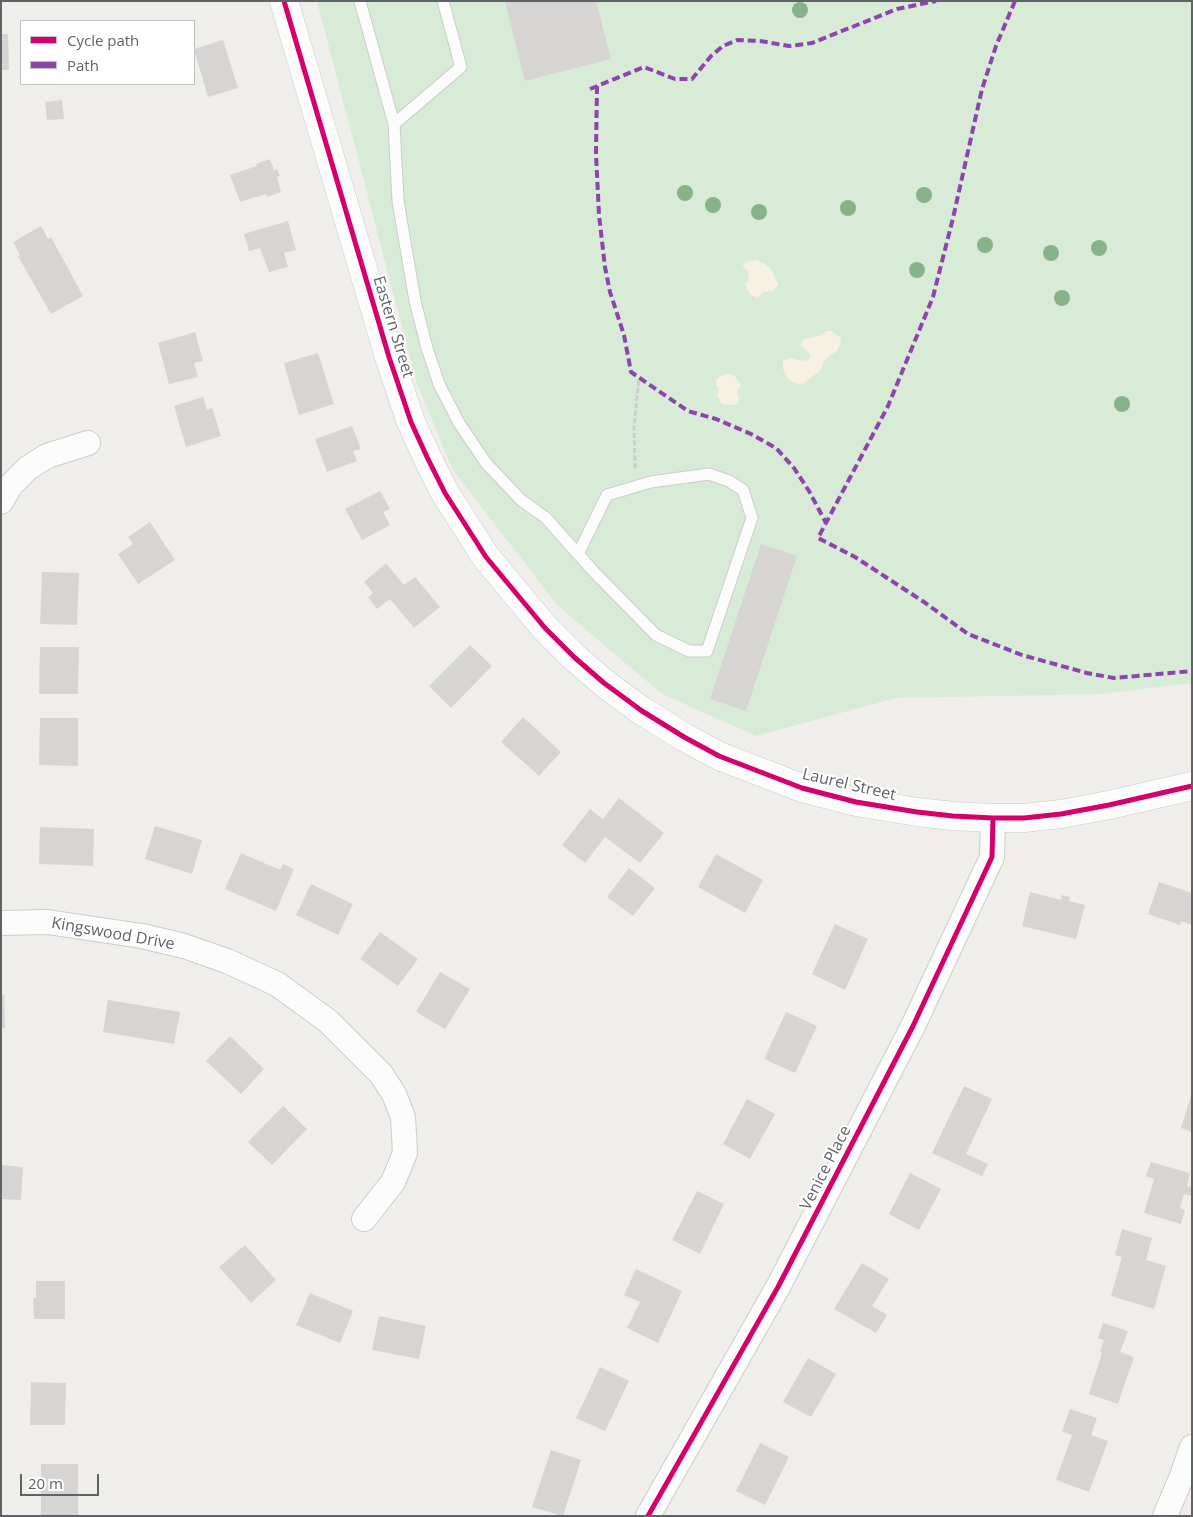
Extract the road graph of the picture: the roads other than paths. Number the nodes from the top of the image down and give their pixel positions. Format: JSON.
{"nodes":[{"id":1,"x":284,"y":1,"type":"edge"},
{"id":2,"x":360,"y":1,"type":"edge"},
{"id":3,"x":443,"y":1,"type":"edge"},
{"id":4,"x":394,"y":124,"type":"junction"},
{"id":5,"x":88,"y":443,"type":"dead end"},
{"id":6,"x":1,"y":502,"type":"edge"},
{"id":7,"x":578,"y":554,"type":"junction"},
{"id":8,"x":545,"y":628,"type":"joint"},
{"id":9,"x":1192,"y":786,"type":"edge"},
{"id":10,"x":993,"y":818,"type":"junction"},
{"id":11,"x":1,"y":923,"type":"edge"},
{"id":12,"x":364,"y":1219,"type":"dead end"},
{"id":13,"x":1192,"y":1446,"type":"edge"},
{"id":14,"x":648,"y":1516,"type":"edge"},
{"id":15,"x":1165,"y":1516,"type":"edge"}],
"edges":[{"from":1,"to":8,"type":"street","name":"Eastern Street"},
{"from":2,"to":4,"type":"lane"},
{"from":3,"to":4,"type":"lane"},
{"from":4,"to":7,"type":"lane"},
{"from":5,"to":6,"type":"street"},
{"from":7,"to":7,"type":"lane"},
{"from":8,"to":10,"type":"street","name":"Laurel Street"},
{"from":9,"to":10,"type":"street","name":"Laurel Street"},
{"from":10,"to":14,"type":"street","name":"Venice Place"},
{"from":11,"to":12,"type":"street","name":"Kingswood Drive"},
{"from":13,"to":15,"type":"street"}]}
